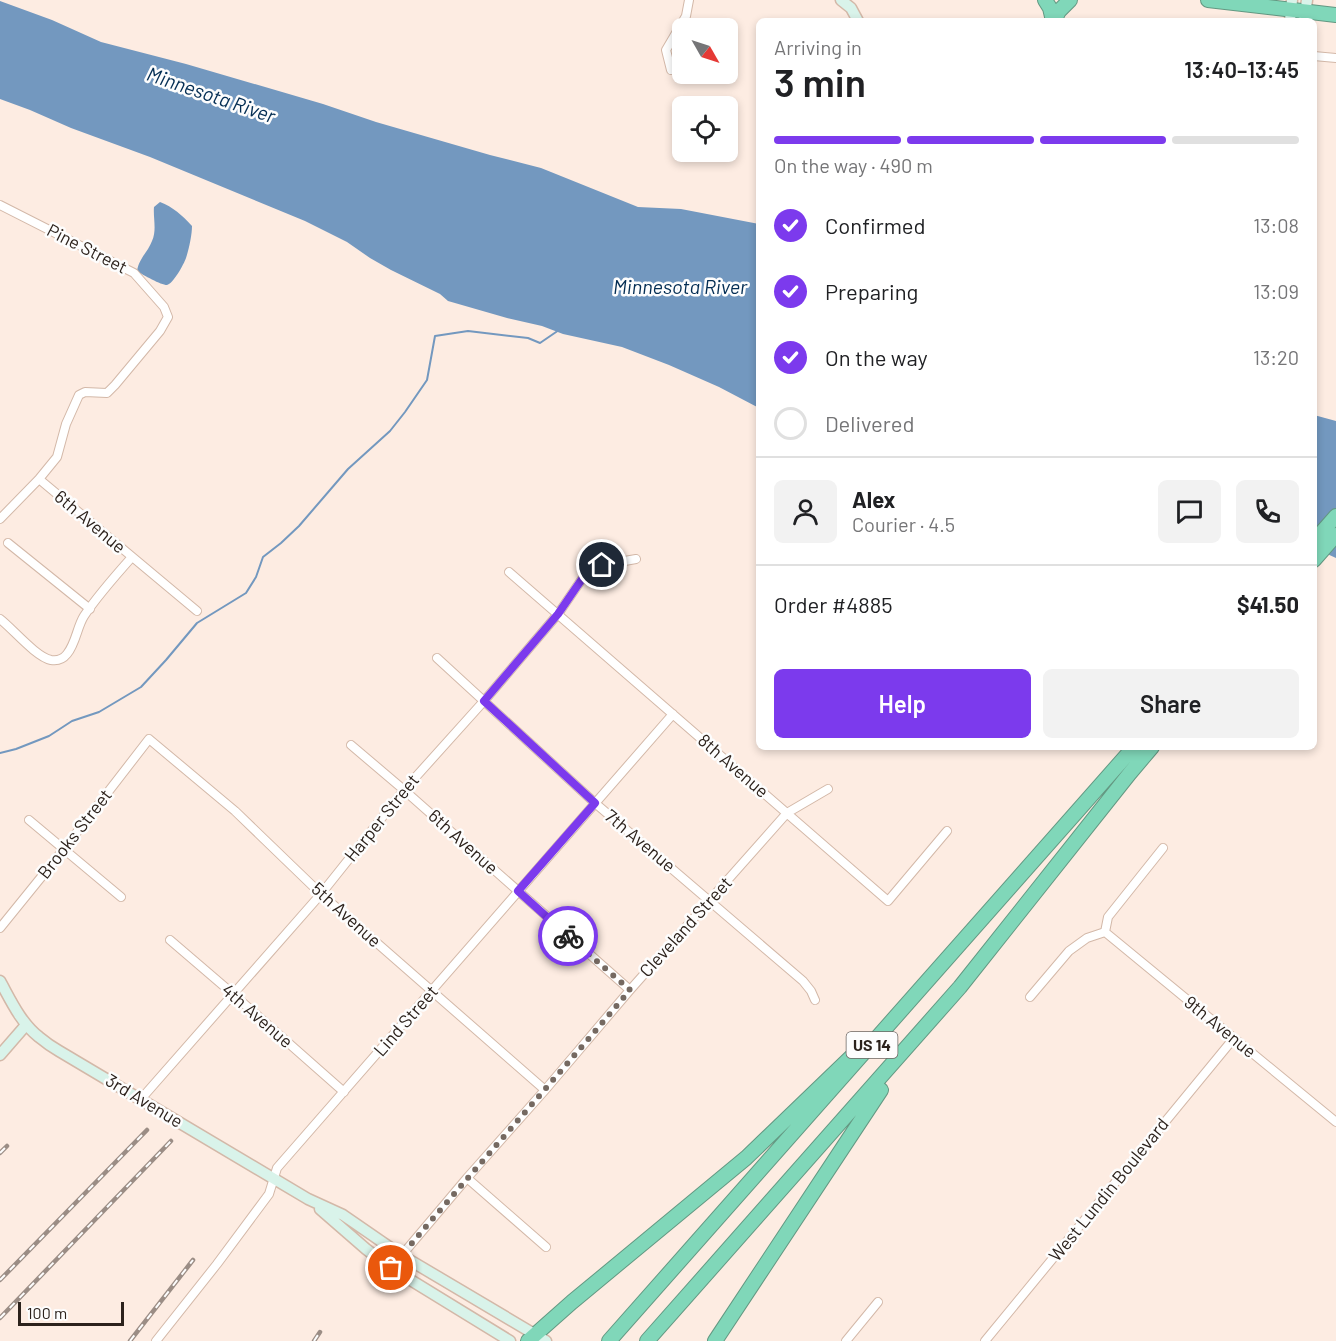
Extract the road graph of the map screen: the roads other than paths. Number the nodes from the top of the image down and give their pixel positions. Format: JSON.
{"nodes":[{"id":1,"x":689,"y":0,"type":"edge"},
{"id":2,"x":842,"y":0,"type":"edge"},
{"id":3,"x":1045,"y":0,"type":"edge"},
{"id":4,"x":1070,"y":0,"type":"edge"},
{"id":5,"x":1208,"y":0,"type":"edge"},
{"id":6,"x":1291,"y":10,"type":"edge"},
{"id":7,"x":1306,"y":11,"type":"edge"},
{"id":8,"x":1336,"y":15,"type":"edge"},
{"id":9,"x":856,"y":18,"type":"edge"},
{"id":10,"x":1053,"y":18,"type":"edge"},
{"id":11,"x":1056,"y":18,"type":"edge"},
{"id":12,"x":1317,"y":56,"type":"edge"},
{"id":13,"x":1336,"y":58,"type":"edge"},
{"id":14,"x":671,"y":70,"type":"dead end"},
{"id":15,"x":0,"y":205,"type":"edge"},
{"id":16,"x":39,"y":478,"type":"junction"},
{"id":17,"x":1336,"y":516,"type":"edge"},
{"id":18,"x":0,"y":519,"type":"edge"},
{"id":19,"x":1336,"y":535,"type":"edge"},
{"id":20,"x":1317,"y":538,"type":"edge"},
{"id":21,"x":8,"y":543,"type":"dead end"},
{"id":22,"x":132,"y":557,"type":"junction"},
{"id":23,"x":1317,"y":557,"type":"edge"},
{"id":24,"x":636,"y":560,"type":"dead end"},
{"id":25,"x":509,"y":572,"type":"dead end"},
{"id":26,"x":90,"y":609,"type":"junction"},
{"id":27,"x":197,"y":611,"type":"dead end"},
{"id":28,"x":558,"y":614,"type":"junction"},
{"id":29,"x":0,"y":619,"type":"edge"},
{"id":30,"x":437,"y":658,"type":"dead end"},
{"id":31,"x":484,"y":701,"type":"junction"},
{"id":32,"x":673,"y":714,"type":"junction"},
{"id":33,"x":149,"y":739,"type":"joint"},
{"id":34,"x":351,"y":745,"type":"dead end"},
{"id":35,"x":1131,"y":750,"type":"edge"},
{"id":36,"x":1150,"y":750,"type":"edge"},
{"id":37,"x":828,"y":789,"type":"dead end"},
{"id":38,"x":404,"y":790,"type":"junction"},
{"id":39,"x":595,"y":803,"type":"junction"},
{"id":40,"x":787,"y":813,"type":"junction"},
{"id":41,"x":28,"y":820,"type":"dead end"},
{"id":42,"x":946,"y":831,"type":"dead end"},
{"id":43,"x":1163,"y":848,"type":"dead end"},
{"id":44,"x":64,"y":849,"type":"junction"},
{"id":45,"x":518,"y":891,"type":"junction"},
{"id":46,"x":321,"y":894,"type":"junction"},
{"id":47,"x":121,"y":897,"type":"dead end"},
{"id":48,"x":710,"y":900,"type":"junction"},
{"id":49,"x":0,"y":928,"type":"edge"},
{"id":50,"x":1105,"y":932,"type":"junction"},
{"id":51,"x":170,"y":940,"type":"dead end"},
{"id":52,"x":0,"y":981,"type":"edge"},
{"id":53,"x":960,"y":987,"type":"junction"},
{"id":54,"x":432,"y":990,"type":"junction"},
{"id":55,"x":630,"y":990,"type":"junction"},
{"id":56,"x":233,"y":994,"type":"junction"},
{"id":57,"x":1030,"y":997,"type":"dead end"},
{"id":58,"x":815,"y":1000,"type":"dead end"},
{"id":59,"x":903,"y":1009,"type":"junction"},
{"id":60,"x":26,"y":1025,"type":"junction"},
{"id":61,"x":1234,"y":1038,"type":"junction"},
{"id":62,"x":0,"y":1055,"type":"edge"},
{"id":63,"x":545,"y":1090,"type":"junction"},
{"id":64,"x":344,"y":1092,"type":"junction"},
{"id":65,"x":141,"y":1099,"type":"junction"},
{"id":66,"x":1336,"y":1122,"type":"edge"},
{"id":67,"x":467,"y":1178,"type":"junction"},
{"id":68,"x":274,"y":1179,"type":"junction"},
{"id":69,"x":308,"y":1199,"type":"junction"},
{"id":70,"x":546,"y":1247,"type":"dead end"},
{"id":71,"x":401,"y":1256,"type":"junction"},
{"id":72,"x":391,"y":1268,"type":"junction"},
{"id":73,"x":878,"y":1302,"type":"dead end"},
{"id":74,"x":537,"y":1339,"type":"edge"},
{"id":75,"x":156,"y":1341,"type":"edge"},
{"id":76,"x":510,"y":1341,"type":"edge"},
{"id":77,"x":609,"y":1341,"type":"edge"},
{"id":78,"x":647,"y":1341,"type":"edge"},
{"id":79,"x":715,"y":1341,"type":"edge"},
{"id":80,"x":846,"y":1341,"type":"edge"},
{"id":81,"x":985,"y":1341,"type":"edge"}],
"edges":[{"from":1,"to":14,"type":"street"},
{"from":2,"to":9,"type":"street"},
{"from":3,"to":10,"type":"highway"},
{"from":4,"to":11,"type":"highway"},
{"from":5,"to":6,"type":"highway"},
{"from":6,"to":7,"type":"highway"},
{"from":7,"to":8,"type":"highway"},
{"from":12,"to":13,"type":"street"},
{"from":15,"to":16,"type":"street","name":"Pine Street"},
{"from":16,"to":18,"type":"street","name":"Pine Street"},
{"from":16,"to":22,"type":"street","name":"6th Avenue"},
{"from":17,"to":20,"type":"highway"},
{"from":19,"to":23,"type":"highway"},
{"from":21,"to":26,"type":"street"},
{"from":22,"to":26,"type":"street"},
{"from":22,"to":27,"type":"street","name":"6th Avenue"},
{"from":24,"to":28,"type":"street","name":"Harper Street"},
{"from":25,"to":28,"type":"street","name":"8th Avenue"},
{"from":26,"to":29,"type":"street"},
{"from":28,"to":31,"type":"street","name":"Harper Street"},
{"from":28,"to":32,"type":"street","name":"8th Avenue"},
{"from":30,"to":31,"type":"street","name":"7th Avenue"},
{"from":31,"to":38,"type":"street","name":"Harper Street"},
{"from":31,"to":39,"type":"street","name":"7th Avenue"},
{"from":32,"to":39,"type":"street","name":"Lind Street"},
{"from":32,"to":40,"type":"street","name":"8th Avenue"},
{"from":33,"to":44,"type":"street","name":"Brooks Street"},
{"from":33,"to":46,"type":"street","name":"5th Avenue"},
{"from":34,"to":38,"type":"street","name":"6th Avenue"},
{"from":35,"to":59,"type":"highway","number":"US 14"},
{"from":36,"to":53,"type":"highway","number":"US 14"},
{"from":37,"to":40,"type":"street","name":"Cleveland Street"},
{"from":38,"to":45,"type":"street","name":"6th Avenue"},
{"from":38,"to":46,"type":"street","name":"Harper Street"},
{"from":39,"to":45,"type":"street","name":"Lind Street"},
{"from":39,"to":48,"type":"street","name":"7th Avenue"},
{"from":40,"to":42,"type":"street","name":"8th Avenue"},
{"from":40,"to":48,"type":"street","name":"Cleveland Street"},
{"from":41,"to":44,"type":"street"},
{"from":43,"to":50,"type":"street"},
{"from":44,"to":47,"type":"street"},
{"from":44,"to":49,"type":"street","name":"Brooks Street"},
{"from":45,"to":54,"type":"street","name":"Lind Street"},
{"from":45,"to":55,"type":"street","name":"6th Avenue"},
{"from":46,"to":54,"type":"street","name":"5th Avenue"},
{"from":46,"to":56,"type":"street","name":"Harper Street"},
{"from":48,"to":55,"type":"street","name":"Cleveland Street"},
{"from":48,"to":58,"type":"street","name":"7th Avenue"},
{"from":50,"to":57,"type":"street"},
{"from":50,"to":61,"type":"street","name":"9th Avenue"},
{"from":51,"to":56,"type":"street","name":"4th Avenue"},
{"from":52,"to":60,"type":"street","name":"3rd Avenue"},
{"from":53,"to":78,"type":"highway","number":"US 14"},
{"from":53,"to":79,"type":"highway"},
{"from":54,"to":63,"type":"street","name":"5th Avenue"},
{"from":54,"to":64,"type":"street","name":"Lind Street"},
{"from":55,"to":63,"type":"street","name":"Cleveland Street"},
{"from":56,"to":64,"type":"street","name":"4th Avenue"},
{"from":56,"to":65,"type":"street","name":"Harper Street"},
{"from":59,"to":74,"type":"highway"},
{"from":59,"to":77,"type":"highway","number":"US 14"},
{"from":60,"to":62,"type":"street"},
{"from":60,"to":65,"type":"street","name":"3rd Avenue"},
{"from":61,"to":66,"type":"street","name":"9th Avenue"},
{"from":61,"to":81,"type":"street","name":"West Lundin Boulevard"},
{"from":63,"to":67,"type":"street","name":"Cleveland Street"},
{"from":64,"to":68,"type":"street","name":"Lind Street"},
{"from":65,"to":68,"type":"street","name":"3rd Avenue"},
{"from":67,"to":70,"type":"street"},
{"from":67,"to":71,"type":"street","name":"Cleveland Street"},
{"from":68,"to":69,"type":"street","name":"3rd Avenue"},
{"from":68,"to":75,"type":"street","name":"Lind Street"},
{"from":69,"to":71,"type":"street","name":"3rd Avenue"},
{"from":69,"to":72,"type":"street","name":"3rd Avenue"},
{"from":71,"to":72,"type":"street","name":"Cleveland Street"},
{"from":71,"to":74,"type":"street","name":"3rd Avenue"},
{"from":72,"to":76,"type":"street","name":"3rd Avenue"},
{"from":73,"to":80,"type":"street"}]}
